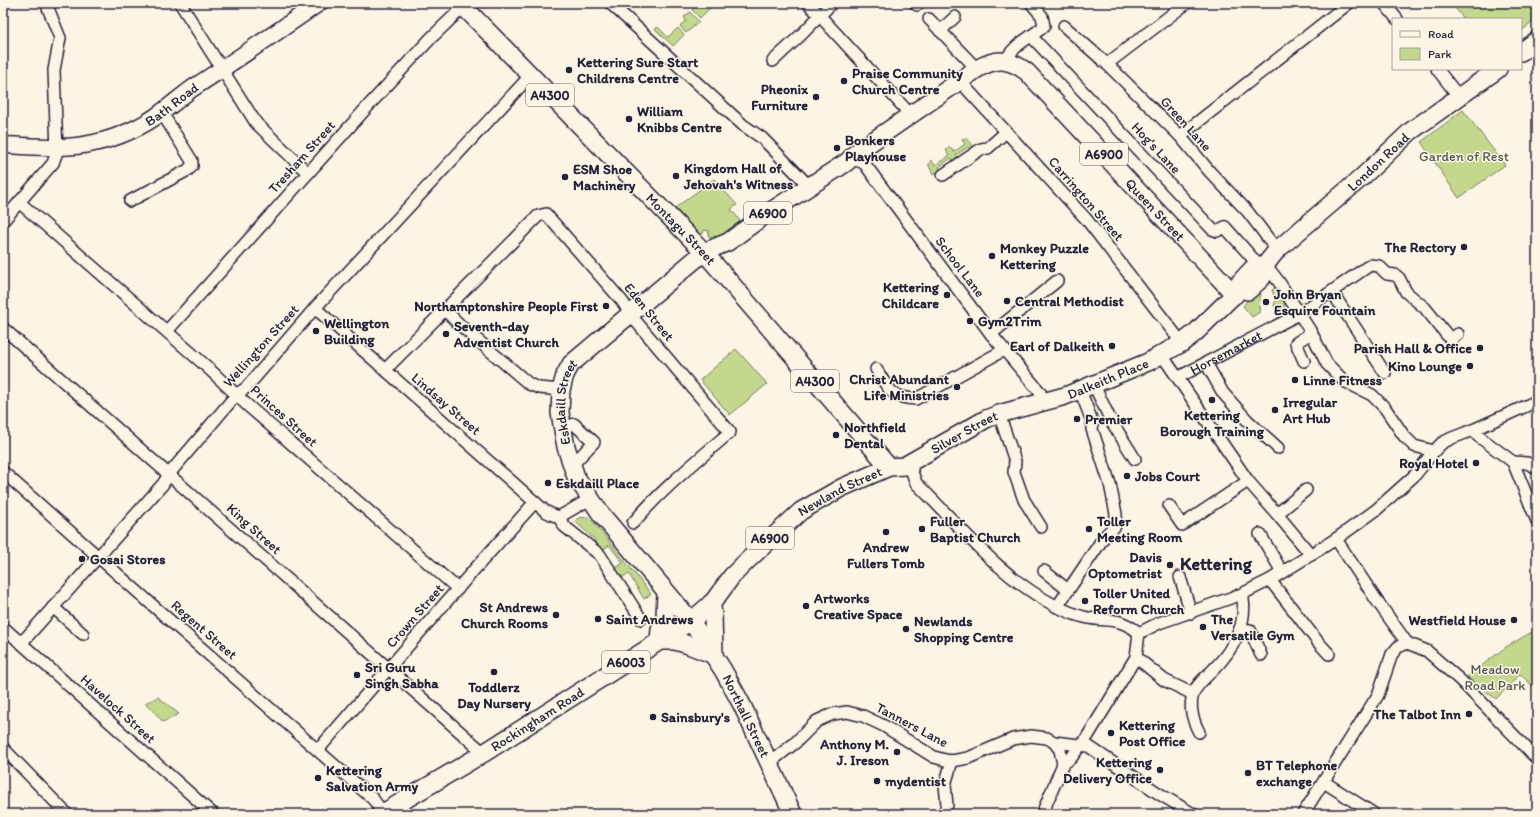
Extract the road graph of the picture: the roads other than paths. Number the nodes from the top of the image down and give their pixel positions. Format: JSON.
{"nodes":[{"id":1,"x":46,"y":3,"type":"edge"},
{"id":2,"x":180,"y":3,"type":"edge"},
{"id":3,"x":319,"y":3,"type":"edge"},
{"id":4,"x":610,"y":3,"type":"edge"},
{"id":5,"x":808,"y":3,"type":"edge"},
{"id":6,"x":832,"y":3,"type":"edge"},
{"id":7,"x":1032,"y":3,"type":"edge"},
{"id":8,"x":1187,"y":3,"type":"edge"},
{"id":9,"x":1349,"y":3,"type":"edge"},
{"id":10,"x":1384,"y":3,"type":"edge"},
{"id":11,"x":466,"y":5,"type":"edge"},
{"id":12,"x":819,"y":16,"type":"junction"},
{"id":13,"x":955,"y":17,"type":"dead end"},
{"id":14,"x":1396,"y":18,"type":"edge"},
{"id":15,"x":929,"y":19,"type":"dead end"},
{"id":16,"x":1064,"y":26,"type":"dead end"},
{"id":17,"x":940,"y":31,"type":"junction"},
{"id":18,"x":1030,"y":36,"type":"junction"},
{"id":19,"x":1537,"y":40,"type":"edge"},
{"id":20,"x":1522,"y":51,"type":"edge"},
{"id":21,"x":773,"y":61,"type":"dead end"},
{"id":22,"x":1006,"y":61,"type":"junction"},
{"id":23,"x":1108,"y":65,"type":"junction"},
{"id":24,"x":223,"y":69,"type":"junction"},
{"id":25,"x":976,"y":69,"type":"junction"},
{"id":26,"x":1438,"y":70,"type":"edge"},
{"id":27,"x":1497,"y":70,"type":"edge"},
{"id":28,"x":530,"y":76,"type":"junction"},
{"id":29,"x":961,"y":80,"type":"junction"},
{"id":30,"x":1458,"y":97,"type":"junction"},
{"id":31,"x":162,"y":113,"type":"junction"},
{"id":32,"x":910,"y":114,"type":"junction"},
{"id":33,"x":1006,"y":132,"type":"junction"},
{"id":34,"x":1180,"y":136,"type":"junction"},
{"id":35,"x":3,"y":145,"type":"edge"},
{"id":36,"x":56,"y":147,"type":"junction"},
{"id":37,"x":847,"y":162,"type":"junction"},
{"id":38,"x":308,"y":173,"type":"junction"},
{"id":39,"x":943,"y":175,"type":"dead end"},
{"id":40,"x":810,"y":187,"type":"junction"},
{"id":41,"x":130,"y":201,"type":"dead end"},
{"id":42,"x":19,"y":202,"type":"junction"},
{"id":43,"x":3,"y":220,"type":"edge"},
{"id":44,"x":1277,"y":250,"type":"junction"},
{"id":45,"x":704,"y":252,"type":"junction"},
{"id":46,"x":1263,"y":266,"type":"junction"},
{"id":47,"x":1057,"y":281,"type":"dead end"},
{"id":48,"x":1238,"y":292,"type":"junction"},
{"id":49,"x":1332,"y":292,"type":"junction"},
{"id":50,"x":315,"y":308,"type":"junction"},
{"id":51,"x":446,"y":310,"type":"junction"},
{"id":52,"x":630,"y":313,"type":"junction"},
{"id":53,"x":1299,"y":314,"type":"junction"},
{"id":54,"x":3,"y":328,"type":"edge"},
{"id":55,"x":167,"y":332,"type":"junction"},
{"id":56,"x":1312,"y":333,"type":"junction"},
{"id":57,"x":991,"y":334,"type":"junction"},
{"id":58,"x":1458,"y":334,"type":"dead end"},
{"id":59,"x":1172,"y":349,"type":"junction"},
{"id":60,"x":1004,"y":350,"type":"junction"},
{"id":61,"x":1304,"y":361,"type":"dead end"},
{"id":62,"x":1206,"y":362,"type":"junction"},
{"id":63,"x":385,"y":370,"type":"junction"},
{"id":64,"x":876,"y":370,"type":"dead end"},
{"id":65,"x":1385,"y":373,"type":"dead end"},
{"id":66,"x":1179,"y":377,"type":"junction"},
{"id":67,"x":1087,"y":387,"type":"junction"},
{"id":68,"x":561,"y":390,"type":"junction"},
{"id":69,"x":237,"y":394,"type":"junction"},
{"id":70,"x":1537,"y":401,"type":"edge"},
{"id":71,"x":1043,"y":402,"type":"junction"},
{"id":72,"x":999,"y":414,"type":"junction"},
{"id":73,"x":574,"y":424,"type":"dead end"},
{"id":74,"x":1473,"y":430,"type":"junction"},
{"id":75,"x":1278,"y":448,"type":"dead end"},
{"id":76,"x":1434,"y":451,"type":"junction"},
{"id":77,"x":1135,"y":459,"type":"dead end"},
{"id":78,"x":886,"y":462,"type":"junction"},
{"id":79,"x":912,"y":462,"type":"junction"},
{"id":80,"x":1513,"y":462,"type":"junction"},
{"id":81,"x":572,"y":464,"type":"junction"},
{"id":82,"x":1537,"y":468,"type":"edge"},
{"id":83,"x":3,"y":472,"type":"edge"},
{"id":84,"x":169,"y":474,"type":"junction"},
{"id":85,"x":1248,"y":481,"type":"junction"},
{"id":86,"x":1306,"y":490,"type":"dead end"},
{"id":87,"x":590,"y":499,"type":"junction"},
{"id":88,"x":535,"y":502,"type":"junction"},
{"id":89,"x":1169,"y":506,"type":"dead end"},
{"id":90,"x":1277,"y":514,"type":"junction"},
{"id":91,"x":559,"y":517,"type":"junction"},
{"id":92,"x":1537,"y":521,"type":"edge"},
{"id":93,"x":633,"y":523,"type":"dead end"},
{"id":94,"x":1041,"y":527,"type":"dead end"},
{"id":95,"x":1260,"y":534,"type":"dead end"},
{"id":96,"x":1336,"y":539,"type":"junction"},
{"id":97,"x":1311,"y":555,"type":"junction"},
{"id":98,"x":98,"y":556,"type":"junction"},
{"id":99,"x":1044,"y":571,"type":"dead end"},
{"id":100,"x":1282,"y":572,"type":"junction"},
{"id":101,"x":1180,"y":577,"type":"dead end"},
{"id":102,"x":1270,"y":580,"type":"junction"},
{"id":103,"x":458,"y":589,"type":"junction"},
{"id":104,"x":1068,"y":590,"type":"junction"},
{"id":105,"x":666,"y":592,"type":"junction"},
{"id":106,"x":1242,"y":594,"type":"junction"},
{"id":107,"x":53,"y":607,"type":"junction"},
{"id":108,"x":1057,"y":607,"type":"junction"},
{"id":109,"x":702,"y":611,"type":"junction"},
{"id":110,"x":1191,"y":613,"type":"junction"},
{"id":111,"x":640,"y":619,"type":"dead end"},
{"id":112,"x":3,"y":627,"type":"edge"},
{"id":113,"x":1240,"y":629,"type":"junction"},
{"id":114,"x":1139,"y":633,"type":"junction"},
{"id":115,"x":83,"y":634,"type":"dead end"},
{"id":116,"x":18,"y":641,"type":"junction"},
{"id":117,"x":659,"y":641,"type":"junction"},
{"id":118,"x":1407,"y":643,"type":"junction"},
{"id":119,"x":1329,"y":654,"type":"dead end"},
{"id":120,"x":714,"y":655,"type":"junction"},
{"id":121,"x":1262,"y":655,"type":"dead end"},
{"id":122,"x":1136,"y":657,"type":"junction"},
{"id":123,"x":389,"y":669,"type":"junction"},
{"id":124,"x":1193,"y":694,"type":"junction"},
{"id":125,"x":1199,"y":732,"type":"dead end"},
{"id":126,"x":1054,"y":742,"type":"junction"},
{"id":127,"x":1082,"y":746,"type":"junction"},
{"id":128,"x":3,"y":748,"type":"edge"},
{"id":129,"x":318,"y":750,"type":"junction"},
{"id":130,"x":484,"y":753,"type":"junction"},
{"id":131,"x":1537,"y":759,"type":"edge"},
{"id":132,"x":952,"y":761,"type":"junction"},
{"id":133,"x":769,"y":763,"type":"junction"},
{"id":134,"x":1063,"y":764,"type":"junction"},
{"id":135,"x":1324,"y":782,"type":"junction"},
{"id":136,"x":67,"y":814,"type":"edge"},
{"id":137,"x":213,"y":814,"type":"edge"},
{"id":138,"x":382,"y":814,"type":"edge"},
{"id":139,"x":793,"y":814,"type":"edge"},
{"id":140,"x":944,"y":814,"type":"edge"},
{"id":141,"x":1042,"y":814,"type":"edge"},
{"id":142,"x":1193,"y":814,"type":"edge"},
{"id":143,"x":1303,"y":814,"type":"edge"},
{"id":144,"x":1374,"y":814,"type":"edge"}],
"edges":[{"from":1,"to":36,"type":"street"},
{"from":2,"to":24,"type":"street"},
{"from":3,"to":24,"type":"street","name":"Bath Road"},
{"from":4,"to":40,"type":"street"},
{"from":5,"to":12,"type":"street"},
{"from":6,"to":12,"type":"street"},
{"from":7,"to":18,"type":"street"},
{"from":8,"to":23,"type":"street"},
{"from":9,"to":34,"type":"street"},
{"from":10,"to":14,"type":"street"},
{"from":11,"to":28,"type":"main road","name":"Montagu Street","number":"A4300"},
{"from":11,"to":38,"type":"street","name":"Tresham Street"},
{"from":12,"to":21,"type":"street"},
{"from":12,"to":32,"type":"street"},
{"from":13,"to":17,"type":"street"},
{"from":15,"to":17,"type":"street"},
{"from":16,"to":23,"type":"street","name":"Green Lane"},
{"from":17,"to":25,"type":"street"},
{"from":18,"to":22,"type":"street"},
{"from":18,"to":46,"type":"street","name":"Hog's Lane"},
{"from":19,"to":20,"type":"main road"},
{"from":22,"to":25,"type":"main road","number":"A6900"},
{"from":22,"to":48,"type":"main road","name":"Queen Street","number":"A6900"},
{"from":23,"to":34,"type":"street","name":"Green Lane"},
{"from":24,"to":31,"type":"street","name":"Bath Road"},
{"from":24,"to":38,"type":"street"},
{"from":25,"to":29,"type":"main road","number":"A6900"},
{"from":26,"to":30,"type":"street"},
{"from":27,"to":30,"type":"main road","name":"London Road","number":"A6900"},
{"from":28,"to":45,"type":"main road","name":"Montagu Street","number":"A4300"},
{"from":28,"to":50,"type":"street","name":"Wellington Street"},
{"from":29,"to":32,"type":"main road","number":"A6900"},
{"from":29,"to":33,"type":"street","name":"Carrington Street"},
{"from":30,"to":44,"type":"main road","name":"London Road","number":"A6900"},
{"from":31,"to":36,"type":"street","name":"Bath Road"},
{"from":31,"to":41,"type":"street"},
{"from":32,"to":37,"type":"main road","number":"A6900"},
{"from":33,"to":39,"type":"street"},
{"from":33,"to":59,"type":"street","name":"Carrington Street"},
{"from":34,"to":44,"type":"street","name":"Green Lane"},
{"from":35,"to":36,"type":"street","name":"Bath Road"},
{"from":36,"to":42,"type":"street"},
{"from":37,"to":40,"type":"main road","number":"A6900"},
{"from":37,"to":57,"type":"street","name":"School Lane"},
{"from":38,"to":55,"type":"street","name":"Tresham Street"},
{"from":40,"to":45,"type":"main road","number":"A6900"},
{"from":42,"to":43,"type":"street"},
{"from":42,"to":55,"type":"street","name":"Princes Street"},
{"from":44,"to":46,"type":"main road","name":"London Road","number":"A6900"},
{"from":45,"to":52,"type":"main road","name":"Eskdaill Street"},
{"from":45,"to":78,"type":"main road","name":"Montagu Street","number":"A4300"},
{"from":46,"to":48,"type":"main road","name":"Horsemarket","number":"A6900"},
{"from":46,"to":53,"type":"street"},
{"from":47,"to":57,"type":"street"},
{"from":48,"to":59,"type":"main road","name":"Horsemarket","number":"A6900"},
{"from":49,"to":53,"type":"street","name":"Horsemarket"},
{"from":49,"to":58,"type":"street","name":"Horsemarket"},
{"from":49,"to":65,"type":"street"},
{"from":50,"to":63,"type":"street","name":"Lindsay Street"},
{"from":50,"to":69,"type":"street","name":"Wellington Street"},
{"from":51,"to":52,"type":"street","name":"Eden Street"},
{"from":51,"to":63,"type":"street"},
{"from":51,"to":68,"type":"street"},
{"from":52,"to":68,"type":"main road","name":"Eskdaill Street"},
{"from":52,"to":93,"type":"street","name":"Eden Street"},
{"from":53,"to":56,"type":"street"},
{"from":53,"to":62,"type":"street","name":"Horsemarket"},
{"from":54,"to":84,"type":"street","name":"King Street"},
{"from":55,"to":69,"type":"street","name":"Princes Street"},
{"from":56,"to":61,"type":"street"},
{"from":56,"to":76,"type":"street"},
{"from":57,"to":60,"type":"street","name":"School Lane"},
{"from":59,"to":66,"type":"street","name":"Horsemarket"},
{"from":59,"to":67,"type":"main road","name":"Dalkeith Place","number":"A6900"},
{"from":60,"to":64,"type":"street"},
{"from":60,"to":71,"type":"street","name":"School Lane"},
{"from":62,"to":66,"type":"street","name":"Horsemarket"},
{"from":62,"to":75,"type":"street"},
{"from":63,"to":88,"type":"street","name":"Lindsay Street"},
{"from":66,"to":85,"type":"street"},
{"from":67,"to":71,"type":"main road","name":"Dalkeith Place","number":"A6900"},
{"from":67,"to":77,"type":"street"},
{"from":67,"to":104,"type":"street"},
{"from":68,"to":81,"type":"main road","name":"Eskdaill Street"},
{"from":69,"to":84,"type":"street","name":"Wellington Street"},
{"from":69,"to":103,"type":"street","name":"Princes Street"},
{"from":70,"to":74,"type":"street"},
{"from":71,"to":72,"type":"main road","name":"Silver Street","number":"A6900"},
{"from":72,"to":79,"type":"main road","name":"Silver Street","number":"A6900"},
{"from":72,"to":94,"type":"street"},
{"from":73,"to":81,"type":"street"},
{"from":74,"to":76,"type":"street"},
{"from":74,"to":80,"type":"street"},
{"from":76,"to":96,"type":"street"},
{"from":78,"to":79,"type":"main road","name":"Silver Street","number":"A6900"},
{"from":78,"to":109,"type":"main road","name":"Newland Street","number":"A6900"},
{"from":79,"to":108,"type":"street"},
{"from":80,"to":82,"type":"street"},
{"from":80,"to":92,"type":"street"},
{"from":81,"to":87,"type":"main road","name":"Eskdaill Street"},
{"from":83,"to":98,"type":"street","name":"Regent Street"},
{"from":84,"to":98,"type":"street","name":"Wellington Street"},
{"from":84,"to":123,"type":"street","name":"King Street"},
{"from":85,"to":89,"type":"street"},
{"from":85,"to":90,"type":"street"},
{"from":86,"to":90,"type":"street"},
{"from":87,"to":91,"type":"street"},
{"from":87,"to":105,"type":"main road","name":"Eskdaill Street"},
{"from":88,"to":91,"type":"street","name":"Lindsay Street"},
{"from":88,"to":103,"type":"street","name":"Crown Street"},
{"from":90,"to":97,"type":"street"},
{"from":91,"to":111,"type":"street","name":"Lindsay Street"},
{"from":95,"to":100,"type":"street"},
{"from":96,"to":97,"type":"street"},
{"from":96,"to":118,"type":"street"},
{"from":97,"to":100,"type":"street"},
{"from":98,"to":107,"type":"street","name":"Wellington Street"},
{"from":98,"to":129,"type":"street","name":"Regent Street"},
{"from":99,"to":104,"type":"street"},
{"from":100,"to":102,"type":"street"},
{"from":101,"to":110,"type":"street"},
{"from":102,"to":106,"type":"street"},
{"from":102,"to":119,"type":"street"},
{"from":103,"to":123,"type":"street","name":"Crown Street"},
{"from":104,"to":108,"type":"street"},
{"from":105,"to":109,"type":"main road","name":"Eskdaill Street"},
{"from":105,"to":117,"type":"main road"},
{"from":106,"to":110,"type":"street"},
{"from":106,"to":113,"type":"street"},
{"from":107,"to":115,"type":"street"},
{"from":107,"to":116,"type":"street","name":"Wellington Street"},
{"from":108,"to":114,"type":"street"},
{"from":109,"to":117,"type":"main road","name":"Rockingham Road","number":"A6003"},
{"from":109,"to":120,"type":"main road","name":"Northall Street"},
{"from":109,"to":120,"type":"main road"},
{"from":110,"to":114,"type":"street"},
{"from":112,"to":116,"type":"street","name":"Havelock Street"},
{"from":113,"to":121,"type":"street"},
{"from":113,"to":124,"type":"street"},
{"from":114,"to":122,"type":"street"},
{"from":116,"to":137,"type":"street","name":"Havelock Street"},
{"from":117,"to":120,"type":"main road"},
{"from":117,"to":130,"type":"main road","name":"Rockingham Road","number":"A6003"},
{"from":118,"to":131,"type":"street"},
{"from":118,"to":135,"type":"street"},
{"from":120,"to":133,"type":"main road","name":"Northall Street"},
{"from":122,"to":124,"type":"street"},
{"from":122,"to":127,"type":"street"},
{"from":123,"to":129,"type":"street","name":"Crown Street"},
{"from":123,"to":130,"type":"street","name":"King Street"},
{"from":124,"to":125,"type":"street"},
{"from":126,"to":127,"type":"street","name":"Tanners Lane"},
{"from":126,"to":132,"type":"street","name":"Tanners Lane"},
{"from":126,"to":134,"type":"street"},
{"from":127,"to":134,"type":"street"},
{"from":127,"to":142,"type":"street"},
{"from":128,"to":136,"type":"street"},
{"from":129,"to":138,"type":"street","name":"Regent Street"},
{"from":130,"to":138,"type":"main road","name":"Rockingham Road","number":"A6003"},
{"from":132,"to":133,"type":"street","name":"Tanners Lane"},
{"from":132,"to":140,"type":"street"},
{"from":133,"to":139,"type":"main road","name":"Northall Street"},
{"from":134,"to":141,"type":"street"},
{"from":135,"to":143,"type":"street"},
{"from":135,"to":144,"type":"street"}]}
